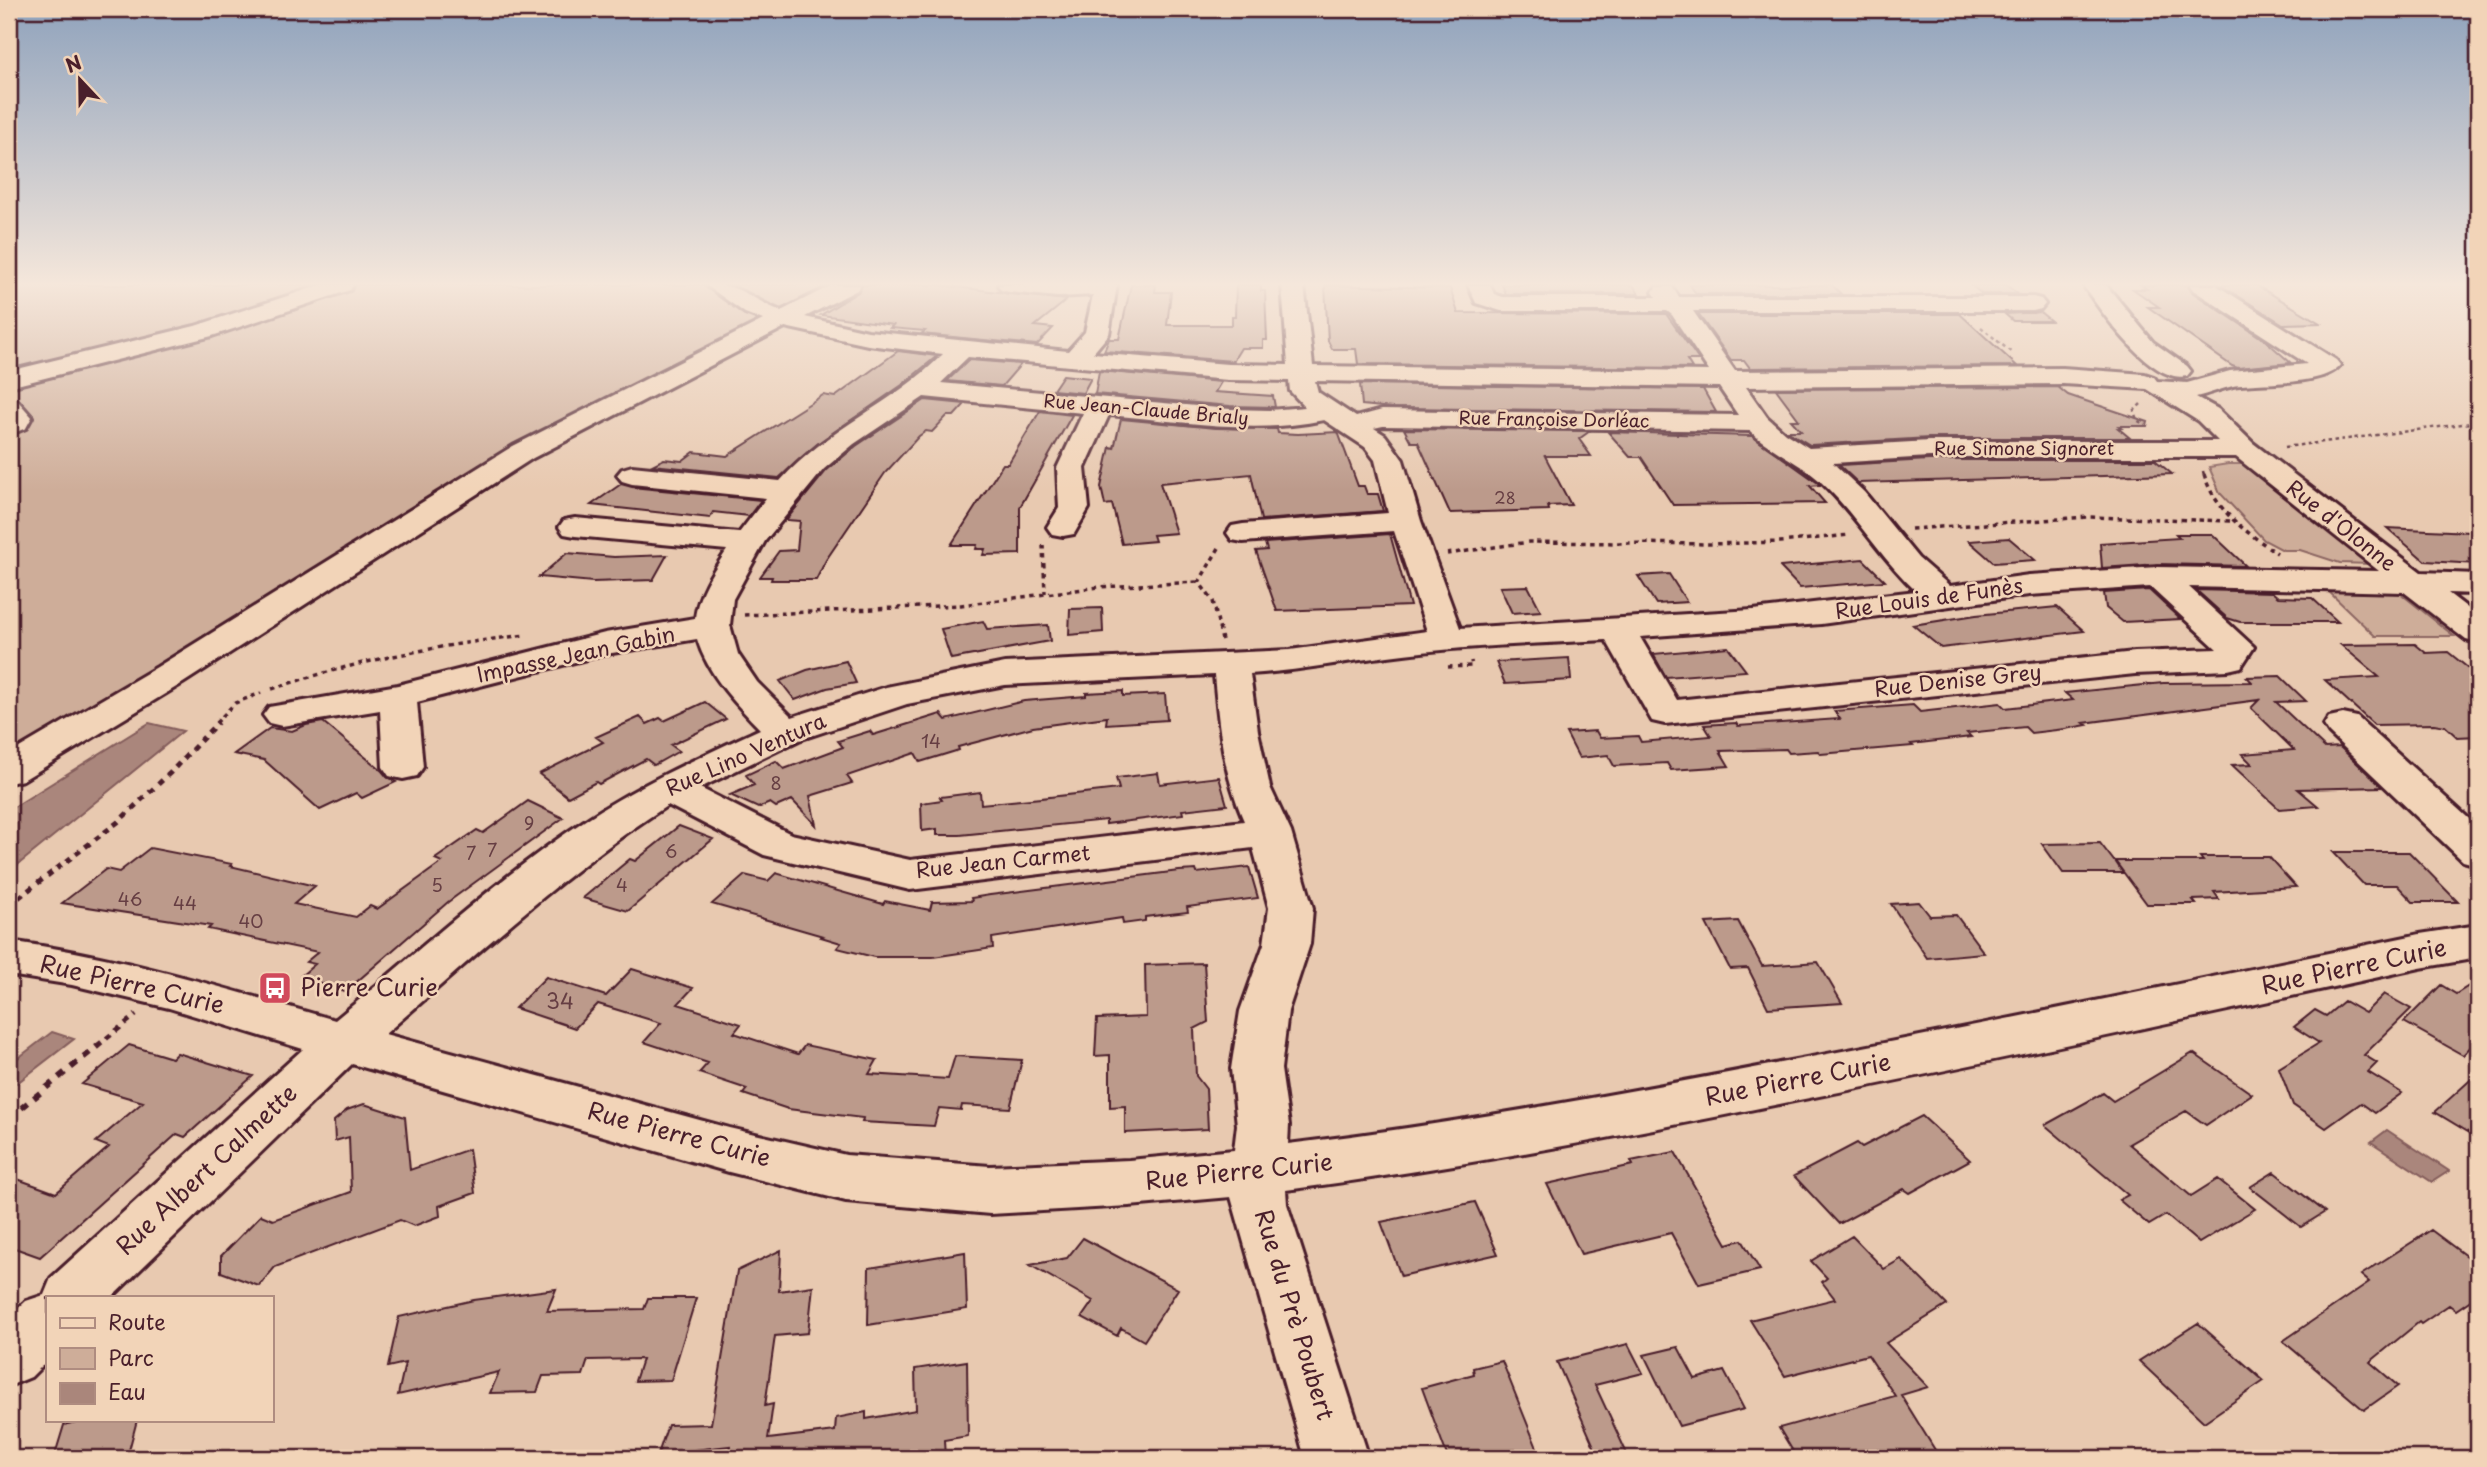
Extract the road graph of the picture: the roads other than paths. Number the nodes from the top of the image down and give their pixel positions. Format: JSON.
{"nodes":[{"id":1,"x":117,"y":353,"type":"edge"},
{"id":2,"x":715,"y":353,"type":"edge"},
{"id":3,"x":957,"y":353,"type":"edge"},
{"id":4,"x":1012,"y":353,"type":"edge"},
{"id":5,"x":1079,"y":353,"type":"edge"},
{"id":6,"x":1299,"y":353,"type":"edge"},
{"id":7,"x":1711,"y":353,"type":"edge"},
{"id":8,"x":2147,"y":353,"type":"edge"},
{"id":9,"x":2310,"y":353,"type":"edge"},
{"id":10,"x":1074,"y":359,"type":"junction"},
{"id":11,"x":1301,"y":374,"type":"junction"},
{"id":12,"x":1729,"y":379,"type":"junction"},
{"id":13,"x":11,"y":381,"type":"edge"},
{"id":14,"x":2169,"y":381,"type":"junction"},
{"id":15,"x":920,"y":389,"type":"junction"},
{"id":16,"x":9,"y":407,"type":"edge"},
{"id":17,"x":1099,"y":407,"type":"junction"},
{"id":18,"x":1340,"y":418,"type":"junction"},
{"id":19,"x":1757,"y":423,"type":"junction"},
{"id":20,"x":9,"y":427,"type":"edge"},
{"id":21,"x":2244,"y":449,"type":"junction"},
{"id":22,"x":1805,"y":457,"type":"junction"},
{"id":23,"x":632,"y":475,"type":"dead end"},
{"id":24,"x":788,"y":491,"type":"junction"},
{"id":25,"x":1406,"y":521,"type":"junction"},
{"id":26,"x":575,"y":527,"type":"dead end"},
{"id":27,"x":1063,"y":527,"type":"road end"},
{"id":28,"x":1242,"y":533,"type":"road end"},
{"id":29,"x":750,"y":543,"type":"junction"},
{"id":30,"x":2158,"y":577,"type":"junction"},
{"id":31,"x":2413,"y":581,"type":"junction"},
{"id":32,"x":2478,"y":584,"type":"edge"},
{"id":33,"x":1942,"y":596,"type":"junction"},
{"id":34,"x":712,"y":626,"type":"junction"},
{"id":35,"x":1618,"y":630,"type":"junction"},
{"id":36,"x":2478,"y":633,"type":"edge"},
{"id":37,"x":1449,"y":648,"type":"junction"},
{"id":38,"x":1231,"y":664,"type":"junction"},
{"id":39,"x":398,"y":696,"type":"junction"},
{"id":40,"x":282,"y":715,"type":"dead end"},
{"id":41,"x":2343,"y":724,"type":"dead end"},
{"id":42,"x":785,"y":732,"type":"junction"},
{"id":43,"x":402,"y":767,"type":"dead end"},
{"id":44,"x":9,"y":771,"type":"edge"},
{"id":45,"x":667,"y":788,"type":"junction"},
{"id":46,"x":1270,"y":832,"type":"junction"},
{"id":47,"x":2478,"y":851,"type":"edge"},
{"id":48,"x":2478,"y":942,"type":"edge"},
{"id":49,"x":9,"y":958,"type":"edge"},
{"id":50,"x":342,"y":1042,"type":"junction"},
{"id":51,"x":1258,"y":1171,"type":"junction"},
{"id":52,"x":67,"y":1296,"type":"edge"},
{"id":53,"x":1337,"y":1458,"type":"edge"}],
"edges":[{"from":1,"to":13,"type":"street"},
{"from":2,"to":44,"type":"street"},
{"from":3,"to":15,"type":"street"},
{"from":4,"to":10,"type":"street"},
{"from":5,"to":10,"type":"street"},
{"from":6,"to":11,"type":"street"},
{"from":7,"to":12,"type":"street"},
{"from":8,"to":14,"type":"street","name":"Rue d'Olonne"},
{"from":9,"to":14,"type":"street"},
{"from":10,"to":11,"type":"street"},
{"from":11,"to":12,"type":"street"},
{"from":11,"to":18,"type":"street"},
{"from":12,"to":14,"type":"street"},
{"from":12,"to":19,"type":"street"},
{"from":14,"to":21,"type":"street","name":"Rue d'Olonne"},
{"from":15,"to":17,"type":"street","name":"Rue Jean-Claude Brialy"},
{"from":15,"to":24,"type":"street"},
{"from":16,"to":20,"type":"street"},
{"from":17,"to":18,"type":"street","name":"Rue Jean-Claude Brialy"},
{"from":17,"to":27,"type":"street"},
{"from":18,"to":19,"type":"street","name":"Rue Françoise Dorléac"},
{"from":18,"to":25,"type":"street"},
{"from":19,"to":22,"type":"street"},
{"from":21,"to":22,"type":"street","name":"Rue Simone Signoret"},
{"from":21,"to":31,"type":"street","name":"Rue d'Olonne"},
{"from":22,"to":33,"type":"street"},
{"from":23,"to":24,"type":"street"},
{"from":24,"to":29,"type":"street"},
{"from":25,"to":28,"type":"street"},
{"from":25,"to":37,"type":"street"},
{"from":26,"to":29,"type":"street"},
{"from":29,"to":34,"type":"street"},
{"from":30,"to":31,"type":"street","name":"Rue Louis de Funès"},
{"from":30,"to":33,"type":"street","name":"Rue Louis de Funès"},
{"from":30,"to":35,"type":"street","name":"Rue Denise Grey"},
{"from":31,"to":32,"type":"street","name":"Rue Louis de Funès"},
{"from":31,"to":36,"type":"street","name":"Rue d'Olonne"},
{"from":33,"to":35,"type":"street","name":"Rue Louis de Funès"},
{"from":34,"to":39,"type":"street","name":"Impasse Jean Gabin"},
{"from":34,"to":42,"type":"street"},
{"from":35,"to":37,"type":"street","name":"Rue Louis de Funès"},
{"from":37,"to":38,"type":"street","name":"Rue Lino Ventura"},
{"from":38,"to":42,"type":"street","name":"Rue Lino Ventura"},
{"from":38,"to":46,"type":"street","name":"Rue du Prè Poubert"},
{"from":39,"to":40,"type":"street","name":"Impasse Jean Gabin"},
{"from":39,"to":43,"type":"street"},
{"from":41,"to":47,"type":"street"},
{"from":42,"to":45,"type":"street","name":"Rue Lino Ventura"},
{"from":45,"to":46,"type":"street","name":"Rue Jean Carmet"},
{"from":45,"to":50,"type":"street","name":"Rue Lino Ventura"},
{"from":46,"to":51,"type":"street","name":"Rue du Prè Poubert"},
{"from":48,"to":51,"type":"street","name":"Rue Pierre Curie"},
{"from":49,"to":50,"type":"street","name":"Rue Pierre Curie"},
{"from":50,"to":51,"type":"street","name":"Rue Pierre Curie"},
{"from":50,"to":52,"type":"street","name":"Rue Albert Calmette"},
{"from":51,"to":53,"type":"street","name":"Rue du Prè Poubert"}]}
